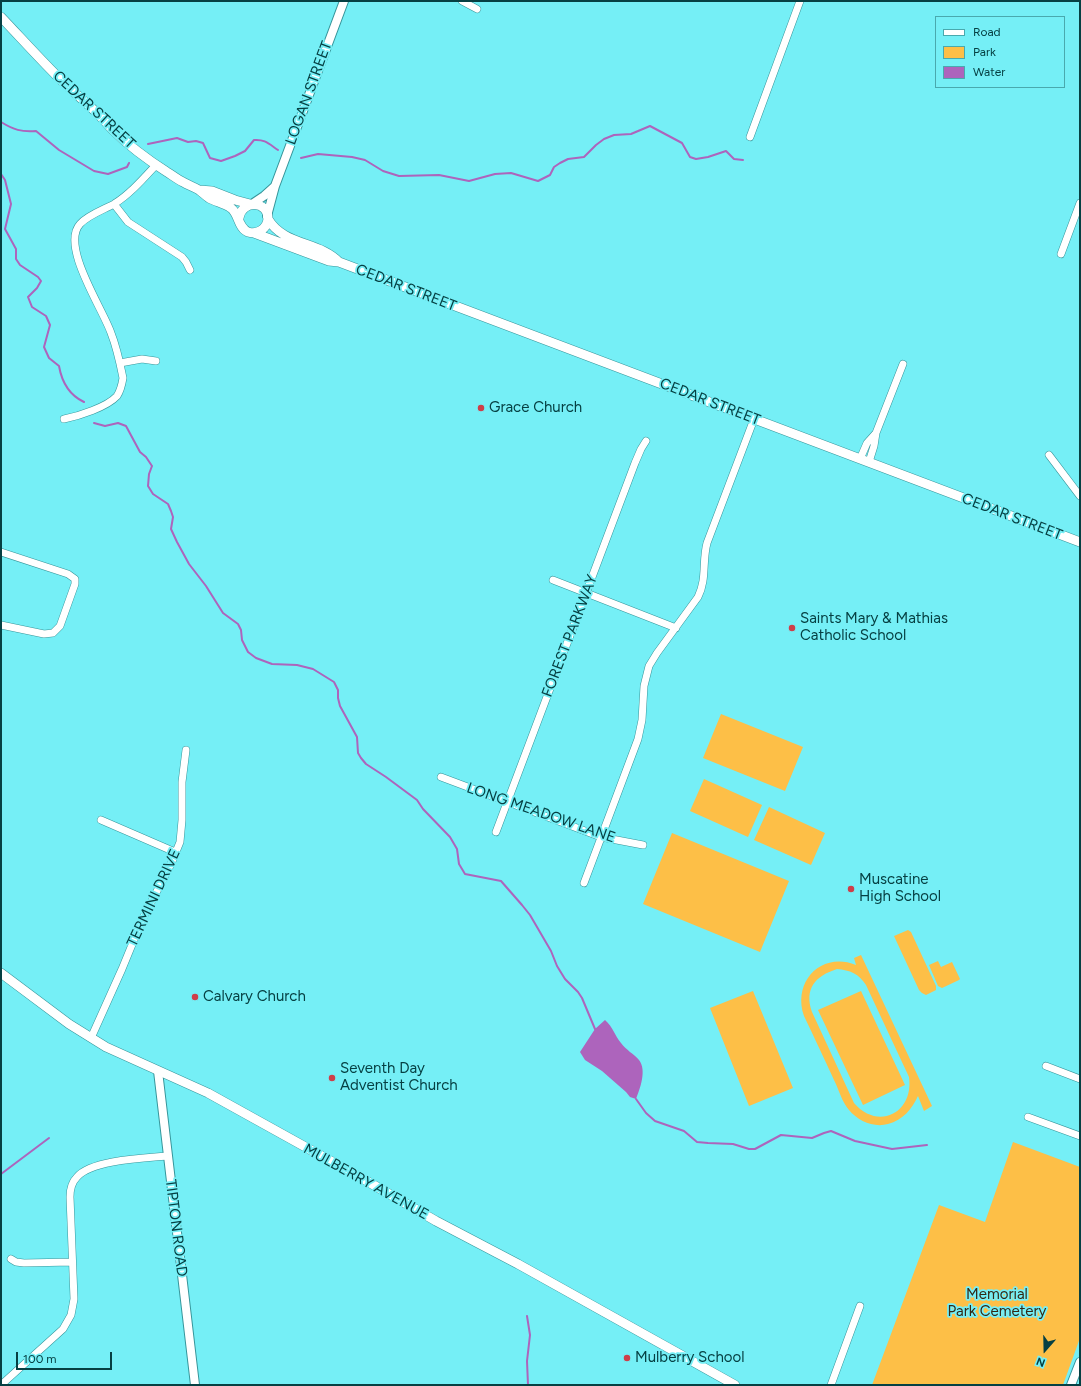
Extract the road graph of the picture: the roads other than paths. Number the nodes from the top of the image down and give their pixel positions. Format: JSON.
{"nodes":[{"id":1,"x":344,"y":1,"type":"edge"},
{"id":2,"x":462,"y":1,"type":"edge"},
{"id":3,"x":800,"y":1,"type":"edge"},
{"id":4,"x":477,"y":9,"type":"dead end"},
{"id":5,"x":1,"y":17,"type":"edge"},
{"id":6,"x":750,"y":137,"type":"dead end"},
{"id":7,"x":156,"y":165,"type":"junction"},
{"id":8,"x":275,"y":186,"type":"junction"},
{"id":9,"x":199,"y":190,"type":"junction"},
{"id":10,"x":1080,"y":203,"type":"edge"},
{"id":11,"x":114,"y":204,"type":"junction"},
{"id":12,"x":251,"y":204,"type":"junction"},
{"id":13,"x":268,"y":217,"type":"junction"},
{"id":14,"x":239,"y":218,"type":"junction"},
{"id":15,"x":254,"y":233,"type":"junction"},
{"id":16,"x":1061,"y":254,"type":"dead end"},
{"id":17,"x":339,"y":262,"type":"junction"},
{"id":18,"x":190,"y":270,"type":"dead end"},
{"id":19,"x":156,"y":361,"type":"dead end"},
{"id":20,"x":120,"y":363,"type":"junction"},
{"id":21,"x":902,"y":364,"type":"dead end"},
{"id":22,"x":64,"y":419,"type":"dead end"},
{"id":23,"x":754,"y":419,"type":"junction"},
{"id":24,"x":876,"y":433,"type":"junction"},
{"id":25,"x":646,"y":440,"type":"dead end"},
{"id":26,"x":1049,"y":455,"type":"dead end"},
{"id":27,"x":860,"y":459,"type":"junction"},
{"id":28,"x":869,"y":462,"type":"junction"},
{"id":29,"x":1079,"y":494,"type":"edge"},
{"id":30,"x":1080,"y":542,"type":"edge"},
{"id":31,"x":1,"y":552,"type":"edge"},
{"id":32,"x":553,"y":580,"type":"dead end"},
{"id":33,"x":586,"y":593,"type":"junction"},
{"id":34,"x":1,"y":625,"type":"edge"},
{"id":35,"x":676,"y":628,"type":"junction"},
{"id":36,"x":186,"y":750,"type":"dead end"},
{"id":37,"x":441,"y":778,"type":"dead end"},
{"id":38,"x":507,"y":802,"type":"junction"},
{"id":39,"x":101,"y":820,"type":"dead end"},
{"id":40,"x":496,"y":832,"type":"dead end"},
{"id":41,"x":600,"y":837,"type":"junction"},
{"id":42,"x":643,"y":845,"type":"dead end"},
{"id":43,"x":175,"y":852,"type":"junction"},
{"id":44,"x":584,"y":883,"type":"dead end"},
{"id":45,"x":1,"y":973,"type":"edge"},
{"id":46,"x":90,"y":1038,"type":"junction"},
{"id":47,"x":1046,"y":1066,"type":"dead end"},
{"id":48,"x":158,"y":1071,"type":"junction"},
{"id":49,"x":1080,"y":1079,"type":"edge"},
{"id":50,"x":1028,"y":1117,"type":"dead end"},
{"id":51,"x":1080,"y":1136,"type":"edge"},
{"id":52,"x":167,"y":1156,"type":"junction"},
{"id":53,"x":11,"y":1259,"type":"dead end"},
{"id":54,"x":72,"y":1262,"type":"junction"},
{"id":55,"x":860,"y":1306,"type":"dead end"},
{"id":56,"x":1080,"y":1362,"type":"edge"},
{"id":57,"x":1,"y":1385,"type":"edge"},
{"id":58,"x":195,"y":1385,"type":"edge"},
{"id":59,"x":735,"y":1385,"type":"edge"},
{"id":60,"x":831,"y":1385,"type":"edge"},
{"id":61,"x":1071,"y":1385,"type":"edge"}],
"edges":[{"from":1,"to":8,"type":"street","name":"LOGAN STREET"},
{"from":2,"to":4,"type":"street"},
{"from":3,"to":6,"type":"street"},
{"from":5,"to":7,"type":"main road","name":"CEDAR STREET"},
{"from":7,"to":9,"type":"main road","name":"CEDAR STREET"},
{"from":7,"to":11,"type":"street"},
{"from":8,"to":12,"type":"street","name":"LOGAN STREET"},
{"from":8,"to":13,"type":"street","name":"LOGAN STREET"},
{"from":9,"to":12,"type":"main road","name":"CEDAR STREET"},
{"from":9,"to":14,"type":"main road","name":"CEDAR STREET"},
{"from":10,"to":16,"type":"street"},
{"from":11,"to":18,"type":"street"},
{"from":11,"to":20,"type":"street"},
{"from":12,"to":13,"type":"main road"},
{"from":12,"to":14,"type":"main road"},
{"from":13,"to":15,"type":"main road"},
{"from":13,"to":17,"type":"main road","name":"CEDAR STREET"},
{"from":14,"to":15,"type":"main road"},
{"from":15,"to":17,"type":"main road","name":"CEDAR STREET"},
{"from":17,"to":23,"type":"main road","name":"CEDAR STREET"},
{"from":19,"to":20,"type":"street"},
{"from":20,"to":22,"type":"street"},
{"from":21,"to":24,"type":"street"},
{"from":23,"to":27,"type":"main road","name":"CEDAR STREET"},
{"from":23,"to":35,"type":"street"},
{"from":24,"to":27,"type":"street"},
{"from":24,"to":28,"type":"street"},
{"from":25,"to":33,"type":"street","name":"FOREST PARKWAY"},
{"from":26,"to":29,"type":"street"},
{"from":27,"to":28,"type":"main road","name":"CEDAR STREET"},
{"from":28,"to":30,"type":"main road","name":"CEDAR STREET"},
{"from":31,"to":34,"type":"street"},
{"from":32,"to":33,"type":"street"},
{"from":33,"to":35,"type":"street"},
{"from":33,"to":38,"type":"street","name":"FOREST PARKWAY"},
{"from":35,"to":41,"type":"street"},
{"from":36,"to":43,"type":"street","name":"TERMINI DRIVE"},
{"from":37,"to":38,"type":"street","name":"LONG MEADOW LANE"},
{"from":38,"to":40,"type":"street","name":"FOREST PARKWAY"},
{"from":38,"to":41,"type":"street","name":"LONG MEADOW LANE"},
{"from":39,"to":43,"type":"street"},
{"from":41,"to":42,"type":"street","name":"LONG MEADOW LANE"},
{"from":41,"to":44,"type":"street"},
{"from":43,"to":46,"type":"street","name":"TERMINI DRIVE"},
{"from":45,"to":46,"type":"main road","name":"MULBERRY AVENUE"},
{"from":46,"to":48,"type":"main road","name":"MULBERRY AVENUE"},
{"from":47,"to":49,"type":"street"},
{"from":48,"to":52,"type":"street","name":"TIPTON ROAD"},
{"from":48,"to":59,"type":"main road","name":"MULBERRY AVENUE"},
{"from":50,"to":51,"type":"street"},
{"from":52,"to":54,"type":"street"},
{"from":52,"to":58,"type":"street","name":"TIPTON ROAD"},
{"from":53,"to":54,"type":"street"},
{"from":54,"to":57,"type":"street"},
{"from":55,"to":60,"type":"street"},
{"from":56,"to":61,"type":"street"}]}
